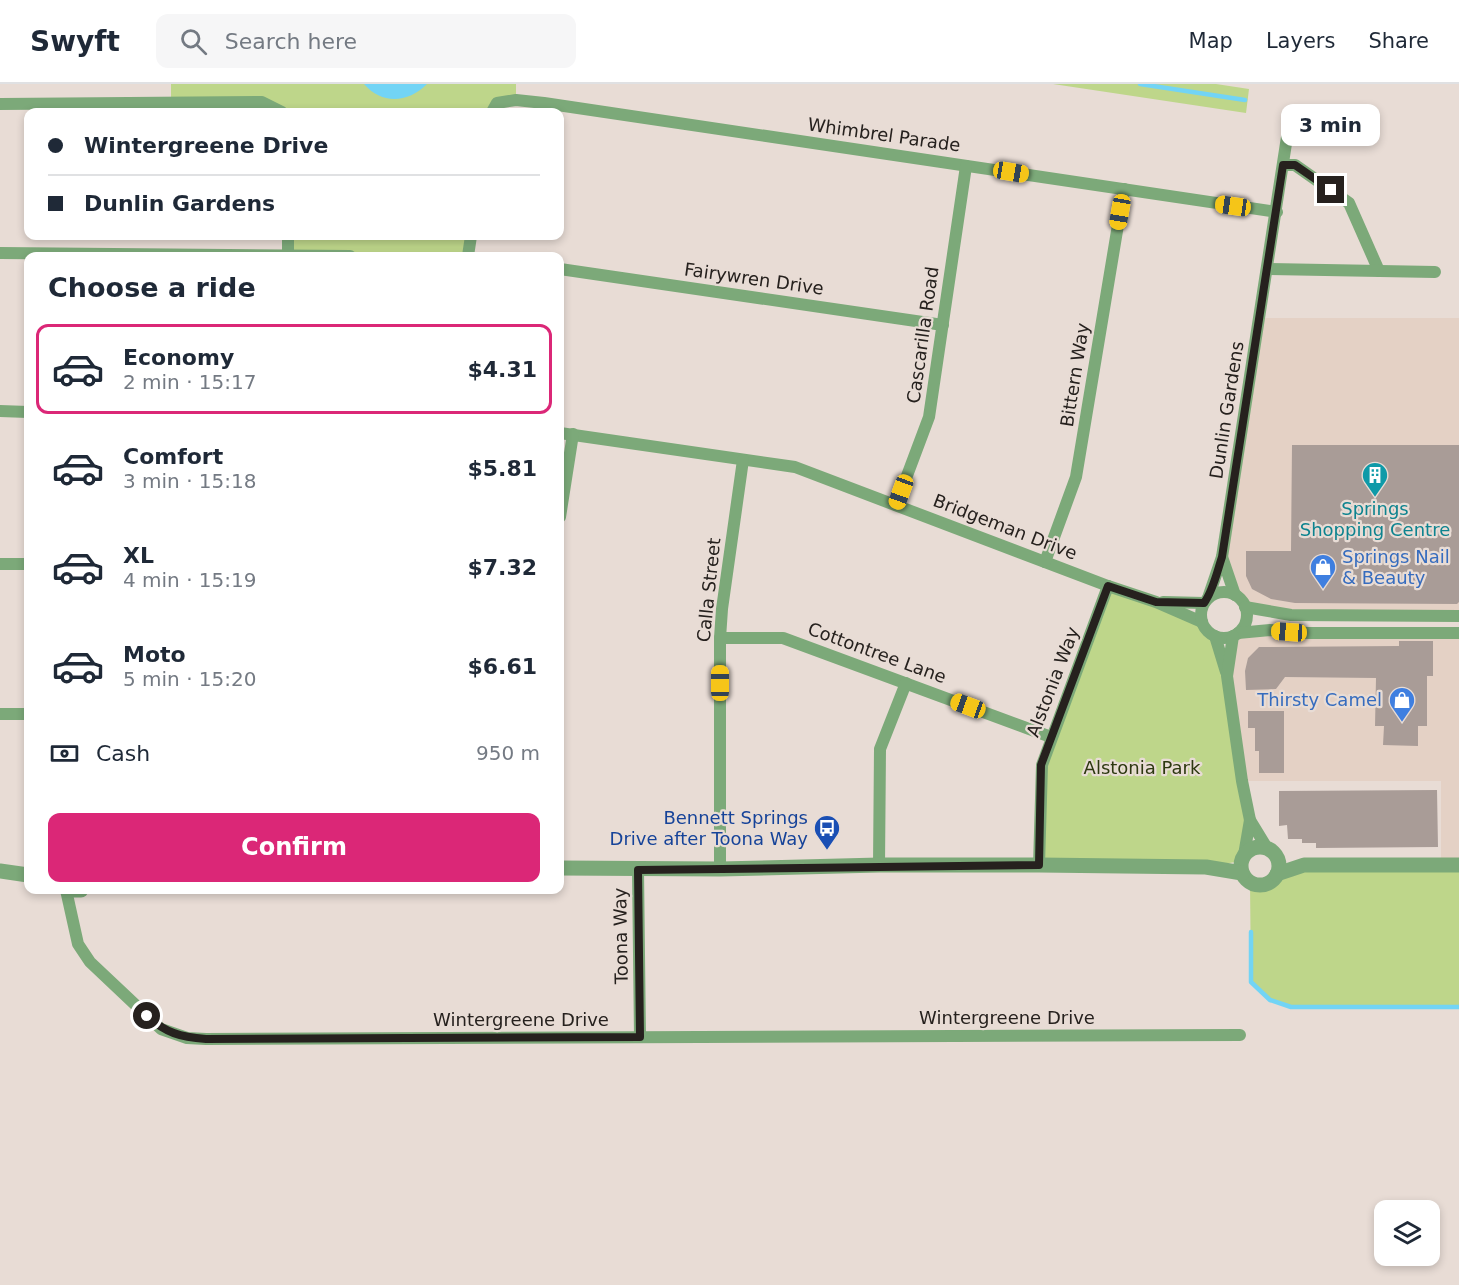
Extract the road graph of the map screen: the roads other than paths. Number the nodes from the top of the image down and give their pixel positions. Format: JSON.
{"nodes":[{"id":1,"x":0,"y":104,"type":"edge"},
{"id":2,"x":274,"y":108,"type":"edge"},
{"id":3,"x":494,"y":108,"type":"edge"},
{"id":4,"x":1287,"y":137,"type":"dead end"},
{"id":5,"x":1283,"y":165,"type":"junction"},
{"id":6,"x":966,"y":166,"type":"junction"},
{"id":7,"x":1124,"y":189,"type":"junction"},
{"id":8,"x":1277,"y":212,"type":"junction"},
{"id":9,"x":0,"y":253,"type":"edge"},
{"id":10,"x":24,"y":253,"type":"edge"},
{"id":11,"x":1268,"y":269,"type":"junction"},
{"id":12,"x":564,"y":270,"type":"edge"},
{"id":13,"x":1379,"y":271,"type":"junction"},
{"id":14,"x":1435,"y":272,"type":"dead end"},
{"id":15,"x":943,"y":325,"type":"junction"},
{"id":16,"x":0,"y":411,"type":"edge"},
{"id":17,"x":24,"y":412,"type":"edge"},
{"id":18,"x":564,"y":433,"type":"edge"},
{"id":19,"x":573,"y":434,"type":"junction"},
{"id":20,"x":743,"y":460,"type":"junction"},
{"id":21,"x":564,"y":491,"type":"edge"},
{"id":22,"x":896,"y":504,"type":"junction"},
{"id":23,"x":1222,"y":557,"type":"junction"},
{"id":24,"x":1045,"y":562,"type":"junction"},
{"id":25,"x":0,"y":564,"type":"edge"},
{"id":26,"x":24,"y":564,"type":"edge"},
{"id":27,"x":1108,"y":586,"type":"junction"},
{"id":28,"x":1235,"y":595,"type":"junction"},
{"id":29,"x":1206,"y":601,"type":"junction"},
{"id":30,"x":1156,"y":602,"type":"junction"},
{"id":31,"x":1245,"y":607,"type":"junction"},
{"id":32,"x":1459,"y":616,"type":"edge"},
{"id":33,"x":1202,"y":622,"type":"junction"},
{"id":34,"x":1459,"y":633,"type":"edge"},
{"id":35,"x":1235,"y":634,"type":"junction"},
{"id":36,"x":1215,"y":636,"type":"junction"},
{"id":37,"x":720,"y":638,"type":"junction"},
{"id":38,"x":1227,"y":676,"type":"junction"},
{"id":39,"x":906,"y":683,"type":"junction"},
{"id":40,"x":0,"y":714,"type":"edge"},
{"id":41,"x":24,"y":714,"type":"edge"},
{"id":42,"x":1051,"y":737,"type":"junction"},
{"id":43,"x":1250,"y":820,"type":"junction"},
{"id":44,"x":1272,"y":852,"type":"junction"},
{"id":45,"x":1243,"y":863,"type":"junction"},
{"id":46,"x":1039,"y":865,"type":"junction"},
{"id":47,"x":1459,"y":865,"type":"edge"},
{"id":48,"x":879,"y":866,"type":"junction"},
{"id":49,"x":1304,"y":866,"type":"junction"},
{"id":50,"x":564,"y":868,"type":"edge"},
{"id":51,"x":720,"y":869,"type":"junction"},
{"id":52,"x":638,"y":870,"type":"junction"},
{"id":53,"x":1277,"y":874,"type":"junction"},
{"id":54,"x":67,"y":894,"type":"edge"},
{"id":55,"x":80,"y":894,"type":"edge"},
{"id":56,"x":74,"y":923,"type":"junction"},
{"id":57,"x":1240,"y":1035,"type":"dead end"},
{"id":58,"x":640,"y":1037,"type":"junction"}],
"edges":[{"from":1,"to":2,"type":"street"},
{"from":3,"to":6,"type":"street","name":"Whimbrel Parade"},
{"from":4,"to":5,"type":"street","name":"Dunlin Gardens"},
{"from":5,"to":8,"type":"street","name":"Dunlin Gardens"},
{"from":5,"to":13,"type":"street"},
{"from":6,"to":7,"type":"street","name":"Whimbrel Parade"},
{"from":6,"to":15,"type":"street","name":"Cascarilla Road"},
{"from":7,"to":8,"type":"street","name":"Whimbrel Parade"},
{"from":7,"to":24,"type":"street","name":"Bittern Way"},
{"from":8,"to":11,"type":"street","name":"Dunlin Gardens"},
{"from":9,"to":10,"type":"street"},
{"from":11,"to":13,"type":"street"},
{"from":11,"to":23,"type":"street","name":"Dunlin Gardens"},
{"from":12,"to":15,"type":"street","name":"Fairywren Drive"},
{"from":13,"to":14,"type":"street"},
{"from":15,"to":22,"type":"street","name":"Cascarilla Road"},
{"from":16,"to":17,"type":"street"},
{"from":18,"to":19,"type":"street","name":"Bridgeman Drive"},
{"from":19,"to":20,"type":"street","name":"Bridgeman Drive"},
{"from":19,"to":21,"type":"street"},
{"from":20,"to":22,"type":"street","name":"Bridgeman Drive"},
{"from":20,"to":37,"type":"street","name":"Calla Street"},
{"from":22,"to":24,"type":"street","name":"Bridgeman Drive"},
{"from":23,"to":28,"type":"street","name":"Dunlin Gardens"},
{"from":23,"to":29,"type":"street","name":"Dunlin Gardens"},
{"from":24,"to":27,"type":"street","name":"Bridgeman Drive"},
{"from":25,"to":26,"type":"street"},
{"from":27,"to":30,"type":"street","name":"Bridgeman Drive"},
{"from":27,"to":42,"type":"street","name":"Alstonia Way"},
{"from":28,"to":29,"type":"street"},
{"from":28,"to":31,"type":"street"},
{"from":29,"to":30,"type":"street","name":"Bridgeman Drive"},
{"from":29,"to":33,"type":"street"},
{"from":30,"to":33,"type":"street","name":"Bridgeman Drive"},
{"from":31,"to":32,"type":"street"},
{"from":31,"to":35,"type":"street"},
{"from":33,"to":36,"type":"street"},
{"from":34,"to":35,"type":"street"},
{"from":35,"to":36,"type":"street"},
{"from":35,"to":38,"type":"street"},
{"from":36,"to":38,"type":"street"},
{"from":37,"to":39,"type":"street","name":"Cottontree Lane"},
{"from":37,"to":51,"type":"street","name":"Calla Street"},
{"from":38,"to":43,"type":"street"},
{"from":39,"to":42,"type":"street","name":"Cottontree Lane"},
{"from":39,"to":48,"type":"street"},
{"from":40,"to":41,"type":"street"},
{"from":42,"to":46,"type":"street","name":"Alstonia Way"},
{"from":43,"to":44,"type":"street"},
{"from":43,"to":45,"type":"street"},
{"from":44,"to":45,"type":"street"},
{"from":44,"to":49,"type":"street"},
{"from":44,"to":53,"type":"street"},
{"from":45,"to":46,"type":"street"},
{"from":45,"to":53,"type":"street"},
{"from":46,"to":48,"type":"street"},
{"from":47,"to":49,"type":"street"},
{"from":48,"to":51,"type":"street"},
{"from":49,"to":53,"type":"street"},
{"from":50,"to":52,"type":"street"},
{"from":51,"to":52,"type":"street"},
{"from":52,"to":58,"type":"street","name":"Toona Way"},
{"from":54,"to":56,"type":"street","name":"Wintergreene Drive"},
{"from":55,"to":56,"type":"street","name":"Wintergreene Drive"},
{"from":56,"to":58,"type":"street","name":"Wintergreene Drive"},
{"from":57,"to":58,"type":"street","name":"Wintergreene Drive"}]}
